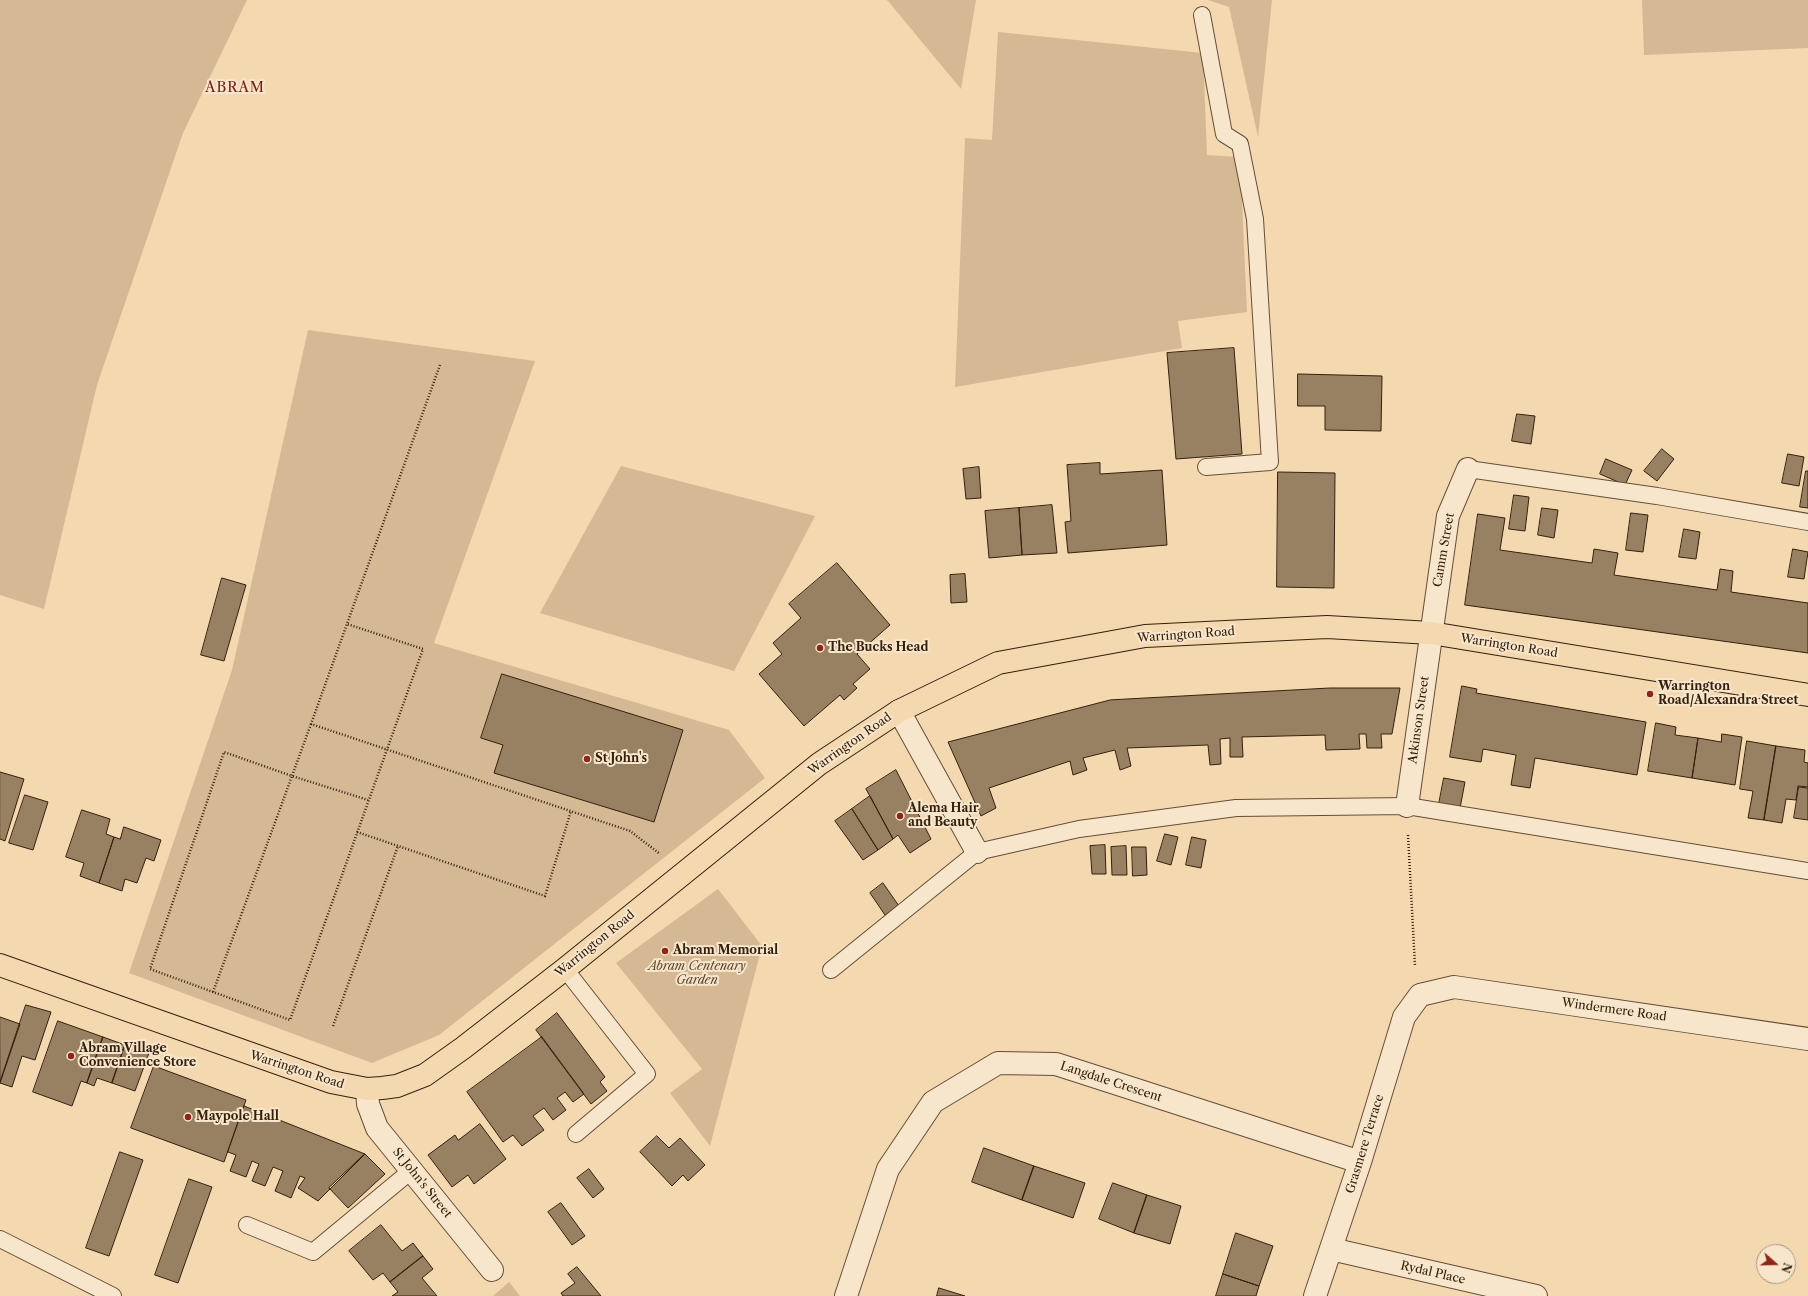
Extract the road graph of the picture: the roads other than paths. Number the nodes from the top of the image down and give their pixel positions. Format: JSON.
{"nodes":[{"id":1,"x":1202,"y":15,"type":"dead end"},
{"id":2,"x":1206,"y":467,"type":"dead end"},
{"id":3,"x":1468,"y":469,"type":"joint"},
{"id":4,"x":1808,"y":522,"type":"edge"},
{"id":5,"x":1431,"y":633,"type":"junction"},
{"id":6,"x":1808,"y":695,"type":"edge"},
{"id":7,"x":899,"y":711,"type":"junction"},
{"id":8,"x":1407,"y":806,"type":"junction"},
{"id":9,"x":977,"y":852,"type":"junction"},
{"id":10,"x":1808,"y":871,"type":"edge"},
{"id":11,"x":0,"y":965,"type":"edge"},
{"id":12,"x":565,"y":969,"type":"junction"},
{"id":13,"x":831,"y":970,"type":"dead end"},
{"id":14,"x":1420,"y":995,"type":"joint"},
{"id":15,"x":1808,"y":1039,"type":"edge"},
{"id":16,"x":366,"y":1089,"type":"junction"},
{"id":17,"x":576,"y":1134,"type":"dead end"},
{"id":18,"x":1360,"y":1162,"type":"junction"},
{"id":19,"x":412,"y":1170,"type":"junction"},
{"id":20,"x":247,"y":1225,"type":"dead end"},
{"id":21,"x":0,"y":1239,"type":"edge"},
{"id":22,"x":1331,"y":1249,"type":"junction"},
{"id":23,"x":492,"y":1270,"type":"dead end"},
{"id":24,"x":113,"y":1296,"type":"edge"},
{"id":25,"x":846,"y":1296,"type":"edge"},
{"id":26,"x":1316,"y":1296,"type":"edge"},
{"id":27,"x":1536,"y":1296,"type":"edge"}],
"edges":[{"from":1,"to":2,"type":"lane"},
{"from":3,"to":4,"type":"lane"},
{"from":3,"to":5,"type":"street","name":"Camm Street"},
{"from":5,"to":6,"type":"main road","name":"Warrington Road"},
{"from":5,"to":7,"type":"main road","name":"Warrington Road"},
{"from":5,"to":8,"type":"street","name":"Atkinson Street"},
{"from":7,"to":9,"type":"street"},
{"from":7,"to":12,"type":"main road","name":"Warrington Road"},
{"from":8,"to":9,"type":"lane"},
{"from":8,"to":10,"type":"lane"},
{"from":9,"to":13,"type":"lane"},
{"from":11,"to":16,"type":"main road","name":"Warrington Road"},
{"from":12,"to":16,"type":"main road","name":"Warrington Road"},
{"from":12,"to":17,"type":"lane"},
{"from":14,"to":15,"type":"street","name":"Windermere Road"},
{"from":14,"to":18,"type":"street","name":"Grasmere Terrace"},
{"from":16,"to":19,"type":"street","name":"St John's Street"},
{"from":18,"to":22,"type":"street","name":"Grasmere Terrace"},
{"from":18,"to":25,"type":"street","name":"Langdale Crescent"},
{"from":19,"to":20,"type":"lane"},
{"from":19,"to":23,"type":"street","name":"St John's Street"},
{"from":21,"to":24,"type":"lane"},
{"from":22,"to":26,"type":"street","name":"Grasmere Terrace"},
{"from":22,"to":27,"type":"street","name":"Rydal Place"}]}
